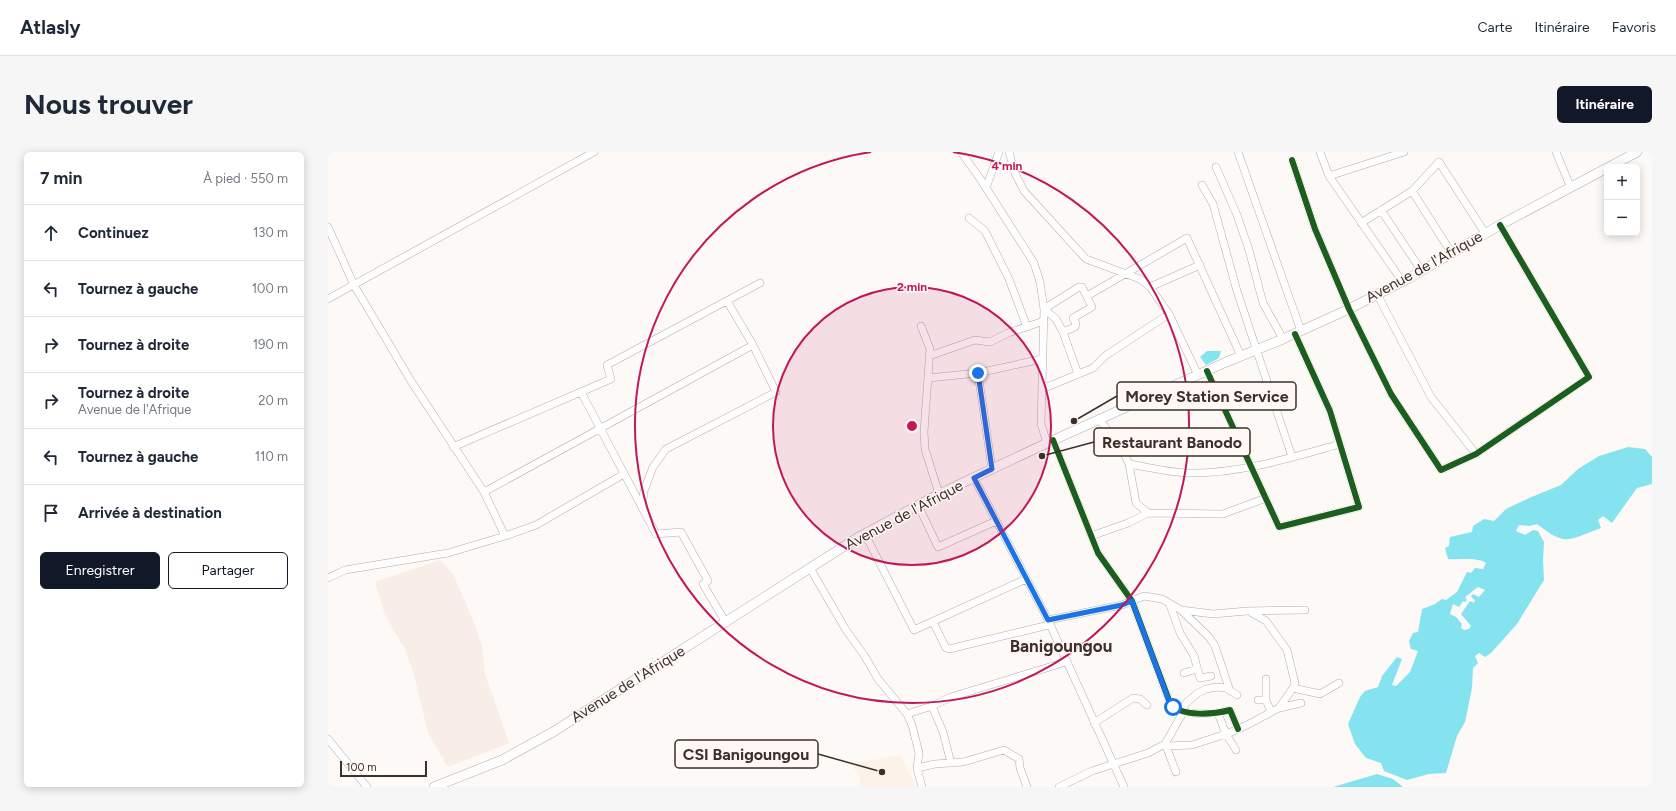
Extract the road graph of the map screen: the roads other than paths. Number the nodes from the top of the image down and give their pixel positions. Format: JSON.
{"nodes":[{"id":1,"x":594,"y":152,"type":"edge"},
{"id":2,"x":961,"y":152,"type":"edge"},
{"id":3,"x":999,"y":152,"type":"edge"},
{"id":4,"x":1009,"y":152,"type":"edge"},
{"id":5,"x":1238,"y":152,"type":"edge"},
{"id":6,"x":1320,"y":152,"type":"edge"},
{"id":7,"x":1404,"y":152,"type":"edge"},
{"id":8,"x":1556,"y":152,"type":"edge"},
{"id":9,"x":1637,"y":152,"type":"edge"},
{"id":10,"x":1292,"y":160,"type":"dead end"},
{"id":11,"x":1615,"y":164,"type":"edge"},
{"id":12,"x":1216,"y":167,"type":"dead end"},
{"id":13,"x":1604,"y":170,"type":"edge"},
{"id":14,"x":1329,"y":176,"type":"junction"},
{"id":15,"x":1202,"y":185,"type":"dead end"},
{"id":16,"x":986,"y":188,"type":"junction"},
{"id":17,"x":1571,"y":188,"type":"junction"},
{"id":18,"x":1412,"y":191,"type":"junction"},
{"id":19,"x":1381,"y":210,"type":"junction"},
{"id":20,"x":969,"y":218,"type":"dead end"},
{"id":21,"x":1361,"y":223,"type":"junction"},
{"id":22,"x":1500,"y":224,"type":"junction"},
{"id":23,"x":328,"y":227,"type":"edge"},
{"id":24,"x":1485,"y":233,"type":"junction"},
{"id":25,"x":1451,"y":252,"type":"junction"},
{"id":26,"x":1200,"y":265,"type":"junction"},
{"id":27,"x":1421,"y":270,"type":"junction"},
{"id":28,"x":1125,"y":274,"type":"junction"},
{"id":29,"x":1402,"y":282,"type":"junction"},
{"id":30,"x":760,"y":283,"type":"dead end"},
{"id":31,"x":354,"y":285,"type":"junction"},
{"id":32,"x":1150,"y":287,"type":"junction"},
{"id":33,"x":1377,"y":294,"type":"junction"},
{"id":34,"x":1087,"y":296,"type":"junction"},
{"id":35,"x":328,"y":299,"type":"edge"},
{"id":36,"x":727,"y":300,"type":"junction"},
{"id":37,"x":1044,"y":309,"type":"junction"},
{"id":38,"x":1349,"y":309,"type":"junction"},
{"id":39,"x":1169,"y":314,"type":"junction"},
{"id":40,"x":1044,"y":321,"type":"junction"},
{"id":41,"x":920,"y":326,"type":"dead end"},
{"id":42,"x":1027,"y":327,"type":"junction"},
{"id":43,"x":1063,"y":332,"type":"junction"},
{"id":44,"x":1298,"y":333,"type":"junction"},
{"id":45,"x":1283,"y":339,"type":"junction"},
{"id":46,"x":753,"y":345,"type":"junction"},
{"id":47,"x":1257,"y":350,"type":"junction"},
{"id":48,"x":929,"y":356,"type":"junction"},
{"id":49,"x":1241,"y":356,"type":"junction"},
{"id":50,"x":1042,"y":359,"type":"junction"},
{"id":51,"x":1207,"y":371,"type":"junction"},
{"id":52,"x":978,"y":373,"type":"junction"},
{"id":53,"x":1078,"y":374,"type":"junction"},
{"id":54,"x":1198,"y":375,"type":"junction"},
{"id":55,"x":928,"y":378,"type":"junction"},
{"id":56,"x":1042,"y":390,"type":"junction"},
{"id":57,"x":580,"y":392,"type":"junction"},
{"id":58,"x":1099,"y":419,"type":"junction"},
{"id":59,"x":600,"y":428,"type":"junction"},
{"id":60,"x":1050,"y":441,"type":"junction"},
{"id":61,"x":1340,"y":444,"type":"junction"},
{"id":62,"x":453,"y":447,"type":"junction"},
{"id":63,"x":1476,"y":454,"type":"junction"},
{"id":64,"x":1292,"y":457,"type":"junction"},
{"id":65,"x":1129,"y":464,"type":"junction"},
{"id":66,"x":1252,"y":467,"type":"junction"},
{"id":67,"x":992,"y":469,"type":"junction"},
{"id":68,"x":624,"y":474,"type":"junction"},
{"id":69,"x":974,"y":478,"type":"junction"},
{"id":70,"x":484,"y":492,"type":"junction"},
{"id":71,"x":939,"y":494,"type":"junction"},
{"id":72,"x":1266,"y":498,"type":"junction"},
{"id":73,"x":918,"y":505,"type":"junction"},
{"id":74,"x":642,"y":508,"type":"junction"},
{"id":75,"x":1148,"y":513,"type":"junction"},
{"id":76,"x":996,"y":521,"type":"junction"},
{"id":77,"x":865,"y":534,"type":"junction"},
{"id":78,"x":505,"y":536,"type":"junction"},
{"id":79,"x":1091,"y":536,"type":"junction"},
{"id":80,"x":810,"y":568,"type":"junction"},
{"id":81,"x":328,"y":578,"type":"edge"},
{"id":82,"x":1026,"y":579,"type":"junction"},
{"id":83,"x":1132,"y":601,"type":"junction"},
{"id":84,"x":1170,"y":605,"type":"junction"},
{"id":85,"x":1181,"y":610,"type":"junction"},
{"id":86,"x":1305,"y":610,"type":"dead end"},
{"id":87,"x":1247,"y":611,"type":"junction"},
{"id":88,"x":933,"y":622,"type":"junction"},
{"id":89,"x":726,"y":623,"type":"junction"},
{"id":90,"x":1048,"y":623,"type":"junction"},
{"id":91,"x":1066,"y":662,"type":"junction"},
{"id":92,"x":1197,"y":669,"type":"junction"},
{"id":93,"x":1184,"y":674,"type":"dead end"},
{"id":94,"x":1211,"y":676,"type":"dead end"},
{"id":95,"x":1266,"y":679,"type":"dead end"},
{"id":96,"x":1339,"y":683,"type":"dead end"},
{"id":97,"x":1293,"y":688,"type":"junction"},
{"id":98,"x":1258,"y":700,"type":"dead end"},
{"id":99,"x":1266,"y":700,"type":"junction"},
{"id":100,"x":1301,"y":703,"type":"dead end"},
{"id":101,"x":1147,"y":705,"type":"dead end"},
{"id":102,"x":932,"y":706,"type":"junction"},
{"id":103,"x":1279,"y":708,"type":"junction"},
{"id":104,"x":1182,"y":711,"type":"junction"},
{"id":105,"x":1271,"y":712,"type":"junction"},
{"id":106,"x":1218,"y":713,"type":"junction"},
{"id":107,"x":907,"y":714,"type":"junction"},
{"id":108,"x":1094,"y":723,"type":"junction"},
{"id":109,"x":1238,"y":729,"type":"junction"},
{"id":110,"x":1226,"y":734,"type":"junction"},
{"id":111,"x":328,"y":739,"type":"edge"},
{"id":112,"x":1166,"y":745,"type":"junction"},
{"id":113,"x":1236,"y":750,"type":"dead end"},
{"id":114,"x":951,"y":763,"type":"junction"},
{"id":115,"x":1113,"y":764,"type":"junction"},
{"id":116,"x":917,"y":768,"type":"junction"},
{"id":117,"x":1176,"y":772,"type":"dead end"},
{"id":118,"x":367,"y":787,"type":"edge"},
{"id":119,"x":434,"y":787,"type":"edge"},
{"id":120,"x":922,"y":787,"type":"edge"},
{"id":121,"x":1028,"y":787,"type":"edge"},
{"id":122,"x":1058,"y":787,"type":"edge"},
{"id":123,"x":1124,"y":787,"type":"edge"}],
"edges":[{"from":1,"to":31,"type":"street"},
{"from":2,"to":16,"type":"street"},
{"from":3,"to":16,"type":"street"},
{"from":4,"to":28,"type":"street"},
{"from":5,"to":44,"type":"street"},
{"from":6,"to":14,"type":"street"},
{"from":7,"to":14,"type":"street"},
{"from":8,"to":17,"type":"street"},
{"from":9,"to":11,"type":"main road","name":"Avenue de l'Afrique"},
{"from":10,"to":38,"type":"street"},
{"from":12,"to":45,"type":"street"},
{"from":13,"to":17,"type":"main road","name":"Avenue de l'Afrique"},
{"from":14,"to":21,"type":"street"},
{"from":15,"to":47,"type":"street"},
{"from":16,"to":37,"type":"street"},
{"from":17,"to":22,"type":"main road","name":"Avenue de l'Afrique"},
{"from":18,"to":19,"type":"street"},
{"from":18,"to":24,"type":"street"},
{"from":18,"to":25,"type":"street"},
{"from":19,"to":21,"type":"street"},
{"from":19,"to":27,"type":"street"},
{"from":20,"to":42,"type":"street"},
{"from":21,"to":29,"type":"street"},
{"from":22,"to":24,"type":"main road","name":"Avenue de l'Afrique"},
{"from":22,"to":63,"type":"street"},
{"from":23,"to":31,"type":"street"},
{"from":24,"to":25,"type":"main road","name":"Avenue de l'Afrique"},
{"from":25,"to":27,"type":"main road","name":"Avenue de l'Afrique"},
{"from":26,"to":28,"type":"street"},
{"from":26,"to":32,"type":"street"},
{"from":26,"to":49,"type":"street"},
{"from":27,"to":29,"type":"main road","name":"Avenue de l'Afrique"},
{"from":28,"to":32,"type":"street"},
{"from":28,"to":34,"type":"street"},
{"from":29,"to":33,"type":"main road","name":"Avenue de l'Afrique"},
{"from":30,"to":36,"type":"street"},
{"from":31,"to":35,"type":"street"},
{"from":31,"to":62,"type":"street"},
{"from":32,"to":39,"type":"street"},
{"from":33,"to":38,"type":"main road","name":"Avenue de l'Afrique"},
{"from":33,"to":63,"type":"street"},
{"from":34,"to":37,"type":"street"},
{"from":34,"to":43,"type":"street"},
{"from":36,"to":46,"type":"street"},
{"from":36,"to":57,"type":"street"},
{"from":37,"to":40,"type":"street"},
{"from":37,"to":43,"type":"street"},
{"from":38,"to":44,"type":"main road","name":"Avenue de l'Afrique"},
{"from":38,"to":63,"type":"street"},
{"from":39,"to":53,"type":"street"},
{"from":39,"to":54,"type":"street"},
{"from":40,"to":42,"type":"street"},
{"from":40,"to":50,"type":"street"},
{"from":41,"to":48,"type":"street"},
{"from":42,"to":48,"type":"street"},
{"from":43,"to":53,"type":"street"},
{"from":44,"to":45,"type":"main road","name":"Avenue de l'Afrique"},
{"from":44,"to":61,"type":"street"},
{"from":45,"to":47,"type":"main road","name":"Avenue de l'Afrique"},
{"from":46,"to":59,"type":"street"},
{"from":46,"to":74,"type":"street"},
{"from":47,"to":49,"type":"main road","name":"Avenue de l'Afrique"},
{"from":47,"to":64,"type":"street"},
{"from":48,"to":55,"type":"street"},
{"from":49,"to":51,"type":"main road","name":"Avenue de l'Afrique"},
{"from":50,"to":52,"type":"street"},
{"from":50,"to":56,"type":"street"},
{"from":51,"to":54,"type":"main road","name":"Avenue de l'Afrique"},
{"from":51,"to":66,"type":"street"},
{"from":52,"to":55,"type":"street"},
{"from":52,"to":67,"type":"street"},
{"from":53,"to":56,"type":"street"},
{"from":54,"to":58,"type":"main road","name":"Avenue de l'Afrique"},
{"from":55,"to":71,"type":"street"},
{"from":56,"to":60,"type":"street"},
{"from":57,"to":59,"type":"street"},
{"from":57,"to":62,"type":"street"},
{"from":58,"to":60,"type":"main road","name":"Avenue de l'Afrique"},
{"from":58,"to":65,"type":"street"},
{"from":59,"to":68,"type":"street"},
{"from":59,"to":70,"type":"street"},
{"from":60,"to":67,"type":"main road","name":"Avenue de l'Afrique"},
{"from":60,"to":79,"type":"street"},
{"from":61,"to":64,"type":"street"},
{"from":61,"to":72,"type":"street"},
{"from":62,"to":70,"type":"street"},
{"from":64,"to":66,"type":"street"},
{"from":65,"to":66,"type":"street"},
{"from":65,"to":75,"type":"street"},
{"from":66,"to":72,"type":"street"},
{"from":67,"to":69,"type":"main road","name":"Avenue de l'Afrique"},
{"from":68,"to":74,"type":"street"},
{"from":68,"to":78,"type":"street"},
{"from":69,"to":71,"type":"main road","name":"Avenue de l'Afrique"},
{"from":69,"to":76,"type":"street"},
{"from":70,"to":78,"type":"street"},
{"from":71,"to":73,"type":"main road","name":"Avenue de l'Afrique"},
{"from":72,"to":75,"type":"street"},
{"from":73,"to":76,"type":"street"},
{"from":73,"to":77,"type":"main road","name":"Avenue de l'Afrique"},
{"from":74,"to":89,"type":"street"},
{"from":75,"to":79,"type":"street"},
{"from":76,"to":82,"type":"street"},
{"from":77,"to":80,"type":"main road","name":"Avenue de l'Afrique"},
{"from":77,"to":88,"type":"street"},
{"from":78,"to":81,"type":"street"},
{"from":79,"to":83,"type":"street"},
{"from":80,"to":89,"type":"main road","name":"Avenue de l'Afrique"},
{"from":80,"to":107,"type":"street"},
{"from":82,"to":88,"type":"street"},
{"from":82,"to":90,"type":"street"},
{"from":83,"to":84,"type":"street"},
{"from":83,"to":90,"type":"street"},
{"from":83,"to":104,"type":"street"},
{"from":84,"to":85,"type":"street"},
{"from":84,"to":92,"type":"street"},
{"from":85,"to":87,"type":"street"},
{"from":85,"to":104,"type":"street"},
{"from":86,"to":87,"type":"street"},
{"from":87,"to":97,"type":"street"},
{"from":88,"to":90,"type":"street"},
{"from":89,"to":119,"type":"main road","name":"Avenue de l'Afrique"},
{"from":90,"to":91,"type":"street"},
{"from":91,"to":102,"type":"street"},
{"from":91,"to":108,"type":"street"},
{"from":92,"to":93,"type":"street"},
{"from":92,"to":94,"type":"street"},
{"from":95,"to":99,"type":"street"},
{"from":96,"to":97,"type":"street"},
{"from":97,"to":103,"type":"street"},
{"from":98,"to":99,"type":"street"},
{"from":99,"to":105,"type":"street"},
{"from":100,"to":103,"type":"street"},
{"from":101,"to":108,"type":"street"},
{"from":102,"to":107,"type":"street"},
{"from":102,"to":114,"type":"street"},
{"from":103,"to":105,"type":"street"},
{"from":104,"to":106,"type":"street"},
{"from":104,"to":112,"type":"street"},
{"from":105,"to":109,"type":"street"},
{"from":106,"to":109,"type":"street"},
{"from":106,"to":110,"type":"street"},
{"from":107,"to":116,"type":"street"},
{"from":108,"to":115,"type":"street"},
{"from":109,"to":110,"type":"street"},
{"from":110,"to":112,"type":"street"},
{"from":110,"to":113,"type":"street"},
{"from":111,"to":118,"type":"street"},
{"from":112,"to":115,"type":"street"},
{"from":112,"to":117,"type":"street"},
{"from":114,"to":116,"type":"street"},
{"from":114,"to":121,"type":"street"},
{"from":115,"to":122,"type":"street"},
{"from":115,"to":123,"type":"street"},
{"from":116,"to":120,"type":"street"}]}
